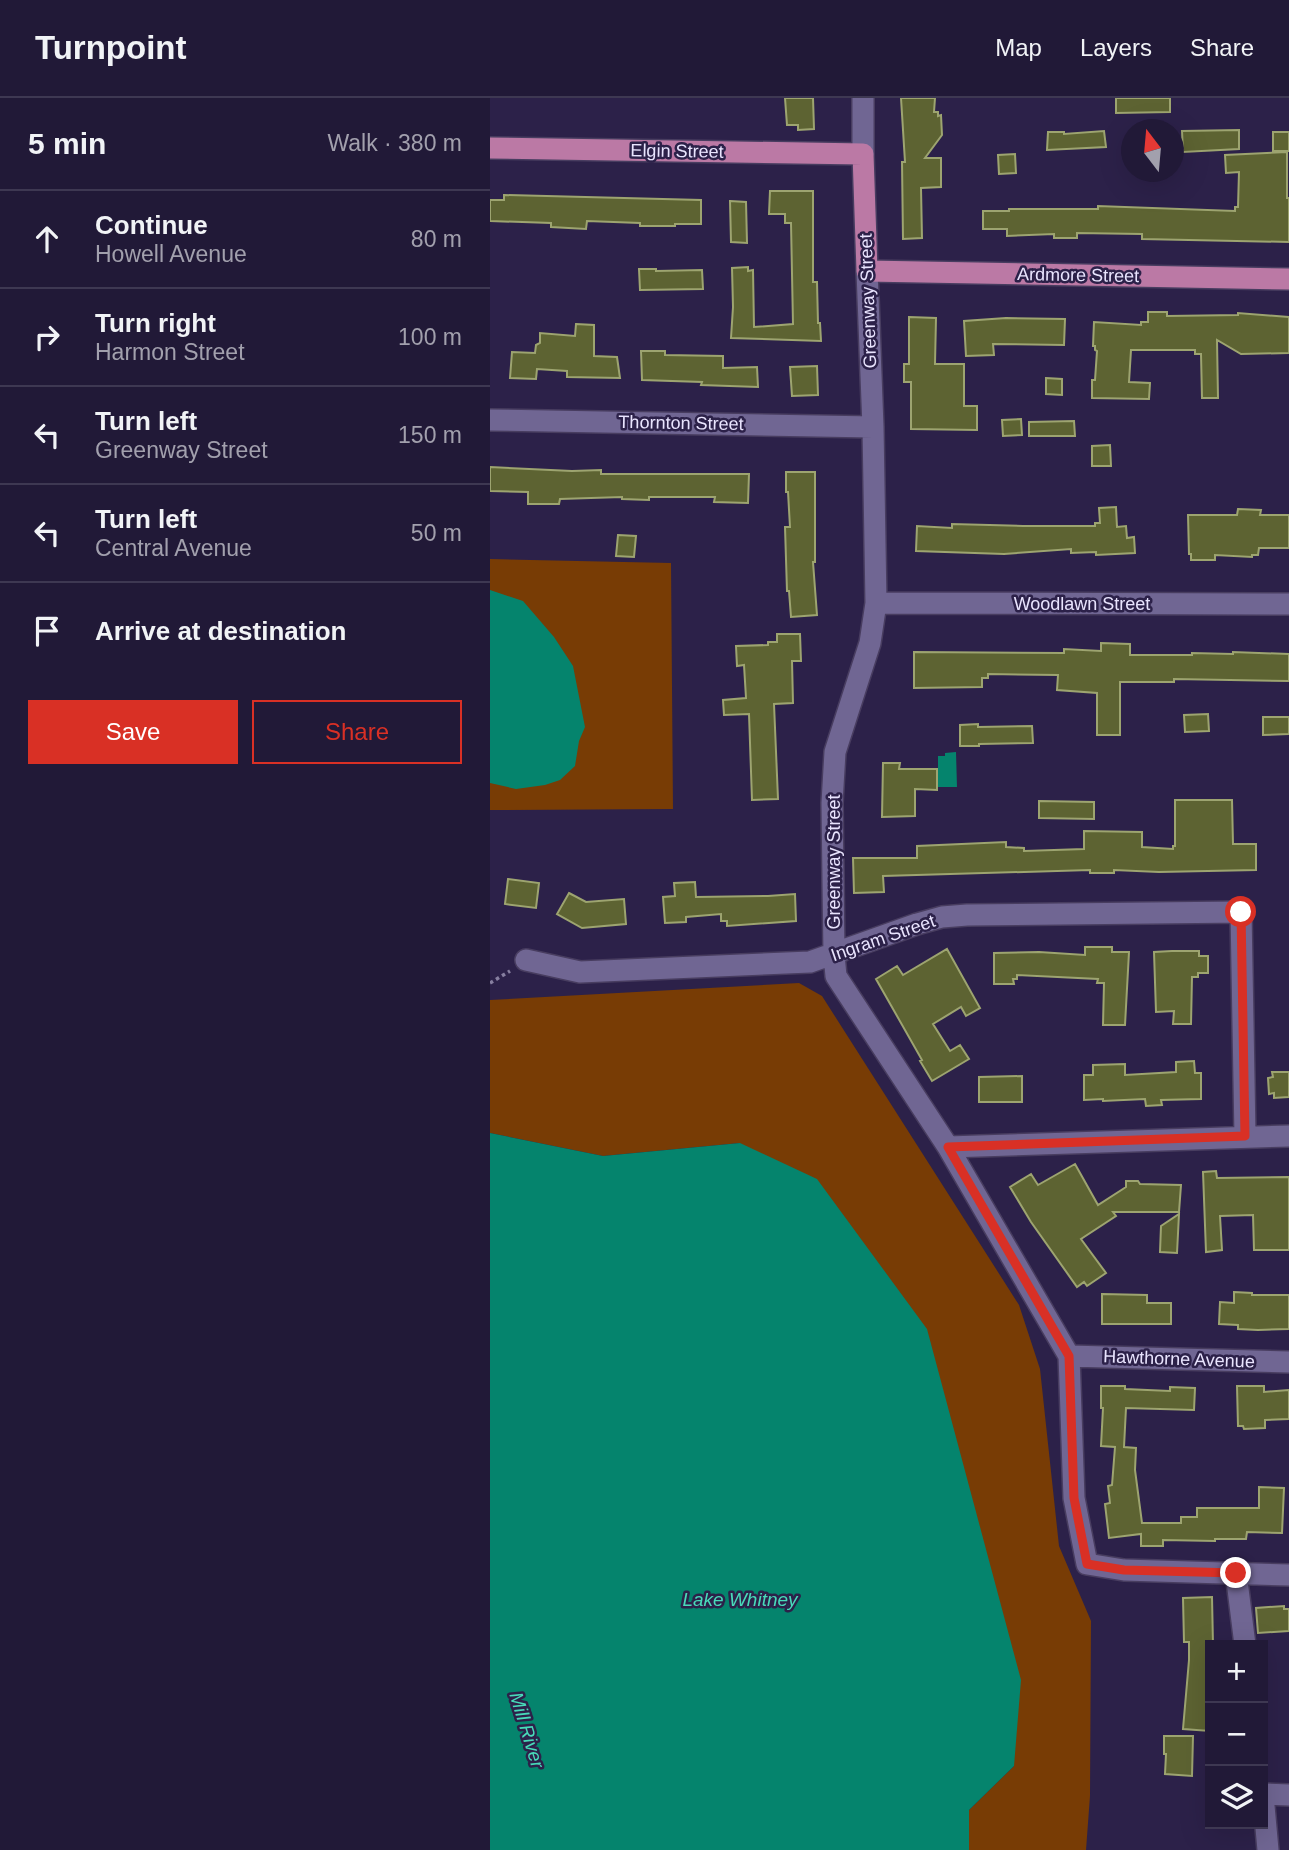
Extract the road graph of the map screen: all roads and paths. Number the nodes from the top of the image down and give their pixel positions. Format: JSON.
{"nodes":[{"id":1,"x":863,"y":98,"type":"edge"},
{"id":2,"x":490,"y":148,"type":"edge"},
{"id":3,"x":863,"y":154,"type":"junction"},
{"id":4,"x":867,"y":271,"type":"junction"},
{"id":5,"x":1289,"y":279,"type":"edge"},
{"id":6,"x":490,"y":420,"type":"edge"},
{"id":7,"x":873,"y":427,"type":"junction"},
{"id":8,"x":876,"y":603,"type":"junction"},
{"id":9,"x":1289,"y":604,"type":"edge"},
{"id":10,"x":834,"y":954,"type":"junction"},
{"id":11,"x":526,"y":960,"type":"dead end"},
{"id":12,"x":1245,"y":1136,"type":"junction"},
{"id":13,"x":1289,"y":1136,"type":"edge"},
{"id":14,"x":948,"y":1147,"type":"junction"},
{"id":15,"x":1069,"y":1356,"type":"junction"},
{"id":16,"x":1289,"y":1362,"type":"edge"},
{"id":17,"x":1236,"y":1573,"type":"junction"},
{"id":18,"x":1289,"y":1576,"type":"edge"},
{"id":19,"x":1244,"y":1640,"type":"edge"},
{"id":20,"x":1268,"y":1795,"type":"edge"},
{"id":21,"x":1289,"y":1795,"type":"edge"},
{"id":22,"x":1266,"y":1829,"type":"edge"},
{"id":23,"x":1268,"y":1850,"type":"edge"}],
"edges":[{"from":1,"to":3,"type":"street","name":"Greenway Street"},
{"from":2,"to":3,"type":"main road","name":"Elgin Street"},
{"from":3,"to":4,"type":"main road","name":"Greenway Street"},
{"from":4,"to":5,"type":"main road","name":"Ardmore Street"},
{"from":4,"to":7,"type":"street","name":"Greenway Street"},
{"from":6,"to":7,"type":"street","name":"Thornton Street"},
{"from":7,"to":8,"type":"street","name":"Greenway Street"},
{"from":8,"to":9,"type":"street","name":"Woodlawn Street"},
{"from":8,"to":10,"type":"street","name":"Greenway Street"},
{"from":10,"to":11,"type":"street","name":"Ingram Street"},
{"from":10,"to":12,"type":"street","name":"Ingram Street"},
{"from":10,"to":14,"type":"street","name":"Greenway Street"},
{"from":12,"to":13,"type":"street"},
{"from":12,"to":14,"type":"street"},
{"from":14,"to":15,"type":"street","name":"Greenway Street"},
{"from":15,"to":16,"type":"street","name":"Hawthorne Avenue"},
{"from":15,"to":17,"type":"street","name":"Greenway Street"},
{"from":17,"to":18,"type":"street"},
{"from":17,"to":19,"type":"street"},
{"from":20,"to":21,"type":"street"},
{"from":22,"to":23,"type":"street"}]}
